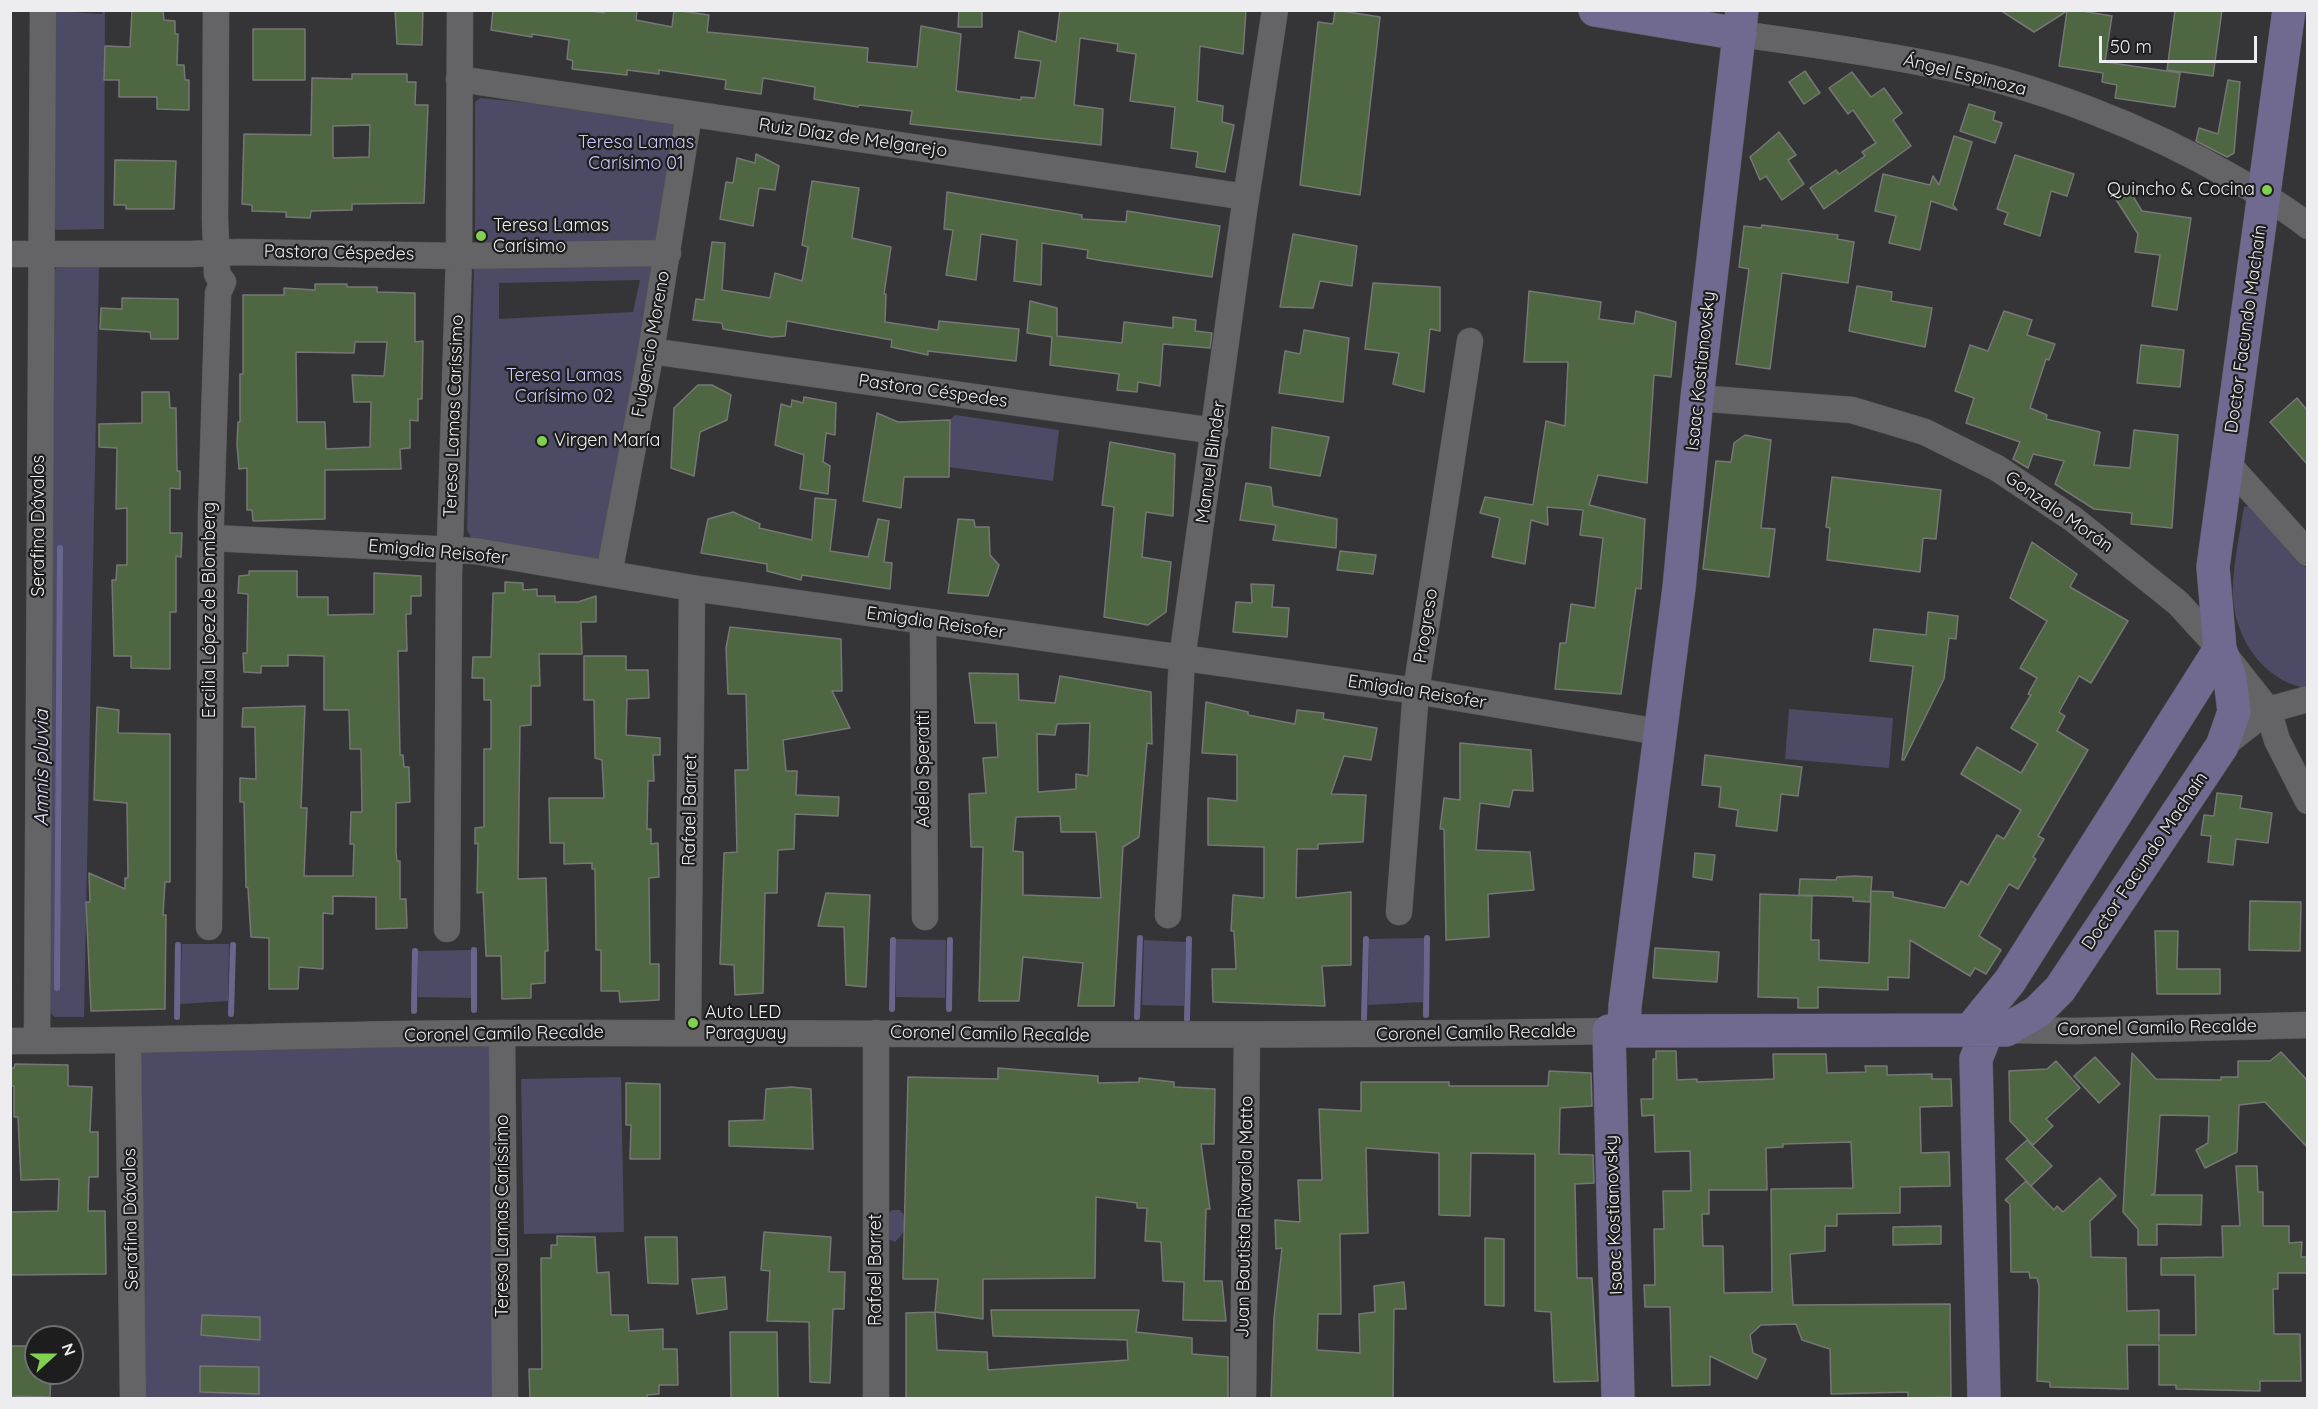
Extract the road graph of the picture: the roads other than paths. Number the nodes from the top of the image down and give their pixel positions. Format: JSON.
{"nodes":[{"id":1,"x":43,"y":10,"type":"edge"},
{"id":2,"x":216,"y":10,"type":"edge"},
{"id":3,"x":460,"y":10,"type":"edge"},
{"id":4,"x":1275,"y":10,"type":"edge"},
{"id":5,"x":1595,"y":10,"type":"edge"},
{"id":6,"x":2289,"y":10,"type":"edge"},
{"id":7,"x":1741,"y":22,"type":"edge"},
{"id":8,"x":459,"y":79,"type":"junction"},
{"id":9,"x":689,"y":114,"type":"junction"},
{"id":10,"x":1246,"y":197,"type":"junction"},
{"id":11,"x":2265,"y":197,"type":"junction"},
{"id":12,"x":2307,"y":226,"type":"edge"},
{"id":13,"x":668,"y":253,"type":"junction"},
{"id":14,"x":10,"y":254,"type":"edge"},
{"id":15,"x":40,"y":254,"type":"junction"},
{"id":16,"x":459,"y":256,"type":"junction"},
{"id":17,"x":217,"y":273,"type":"junction"},
{"id":18,"x":1470,"y":341,"type":"dead end"},
{"id":19,"x":651,"y":351,"type":"junction"},
{"id":20,"x":1697,"y":398,"type":"junction"},
{"id":21,"x":1215,"y":431,"type":"junction"},
{"id":22,"x":2227,"y":463,"type":"junction"},
{"id":23,"x":211,"y":538,"type":"junction"},
{"id":24,"x":450,"y":550,"type":"junction"},
{"id":25,"x":2307,"y":553,"type":"edge"},
{"id":26,"x":609,"y":574,"type":"junction"},
{"id":27,"x":692,"y":588,"type":"junction"},
{"id":28,"x":923,"y":621,"type":"junction"},
{"id":29,"x":2220,"y":649,"type":"junction"},
{"id":30,"x":1182,"y":659,"type":"junction"},
{"id":31,"x":1416,"y":691,"type":"junction"},
{"id":32,"x":2307,"y":699,"type":"edge"},
{"id":33,"x":2268,"y":710,"type":"junction"},
{"id":34,"x":1659,"y":732,"type":"junction"},
{"id":35,"x":2222,"y":746,"type":"junction"},
{"id":36,"x":2307,"y":801,"type":"edge"},
{"id":37,"x":1399,"y":912,"type":"dead end"},
{"id":38,"x":1168,"y":915,"type":"dead end"},
{"id":39,"x":926,"y":917,"type":"dead end"},
{"id":40,"x":209,"y":927,"type":"dead end"},
{"id":41,"x":447,"y":929,"type":"dead end"},
{"id":42,"x":2307,"y":1025,"type":"edge"},
{"id":43,"x":1988,"y":1030,"type":"junction"},
{"id":44,"x":1617,"y":1031,"type":"junction"},
{"id":45,"x":502,"y":1033,"type":"junction"},
{"id":46,"x":688,"y":1033,"type":"junction"},
{"id":47,"x":876,"y":1033,"type":"junction"},
{"id":48,"x":1247,"y":1035,"type":"junction"},
{"id":49,"x":128,"y":1040,"type":"junction"},
{"id":50,"x":10,"y":1041,"type":"edge"},
{"id":51,"x":37,"y":1041,"type":"junction"},
{"id":52,"x":133,"y":1398,"type":"edge"},
{"id":53,"x":505,"y":1398,"type":"edge"},
{"id":54,"x":876,"y":1398,"type":"edge"},
{"id":55,"x":1243,"y":1398,"type":"edge"},
{"id":56,"x":1618,"y":1398,"type":"edge"},
{"id":57,"x":1984,"y":1398,"type":"edge"}],
"edges":[{"from":1,"to":15,"type":"street","name":"Serafina Dávalos"},
{"from":2,"to":17,"type":"street","name":"Ercilia López de Blomberg"},
{"from":3,"to":8,"type":"street","name":"Teresa Lamas Caríssimo"},
{"from":4,"to":10,"type":"street","name":"Manuel Blinder"},
{"from":5,"to":7,"type":"main road","name":"Ángel Espinoza"},
{"from":6,"to":11,"type":"main road","name":"Doctor Facundo Machaín"},
{"from":7,"to":11,"type":"street","name":"Ángel Espinoza"},
{"from":7,"to":20,"type":"main road","name":"Isaac Kostianovsky"},
{"from":8,"to":9,"type":"street","name":"Ruiz Díaz de Melgarejo"},
{"from":8,"to":16,"type":"street","name":"Teresa Lamas Caríssimo"},
{"from":9,"to":10,"type":"street","name":"Ruiz Díaz de Melgarejo"},
{"from":9,"to":13,"type":"street","name":"Fulgencio Moreno"},
{"from":10,"to":21,"type":"street","name":"Manuel Blinder"},
{"from":11,"to":12,"type":"street","name":"Ángel Espinoza"},
{"from":11,"to":22,"type":"main road","name":"Doctor Facundo Machaín"},
{"from":13,"to":16,"type":"street","name":"Pastora Céspedes"},
{"from":13,"to":19,"type":"street","name":"Fulgencio Moreno"},
{"from":14,"to":15,"type":"street","name":"Pastora Céspedes"},
{"from":15,"to":17,"type":"street","name":"Pastora Céspedes"},
{"from":15,"to":51,"type":"street","name":"Serafina Dávalos"},
{"from":16,"to":17,"type":"street","name":"Pastora Céspedes"},
{"from":16,"to":24,"type":"street","name":"Teresa Lamas Caríssimo"},
{"from":17,"to":23,"type":"street","name":"Ercilia López de Blomberg"},
{"from":18,"to":31,"type":"street","name":"Progreso"},
{"from":19,"to":21,"type":"street","name":"Pastora Céspedes"},
{"from":19,"to":26,"type":"street","name":"Fulgencio Moreno"},
{"from":20,"to":29,"type":"street","name":"Gonzalo Morán"},
{"from":20,"to":34,"type":"main road","name":"Isaac Kostianovsky"},
{"from":21,"to":30,"type":"street","name":"Manuel Blinder"},
{"from":22,"to":25,"type":"street"},
{"from":22,"to":29,"type":"main road","name":"Doctor Facundo Machaín"},
{"from":23,"to":24,"type":"street","name":"Emigdia Reisofer"},
{"from":23,"to":40,"type":"street","name":"Ercilia López de Blomberg"},
{"from":24,"to":26,"type":"street","name":"Emigdia Reisofer"},
{"from":24,"to":41,"type":"street","name":"Teresa Lamas Caríssimo"},
{"from":26,"to":27,"type":"street","name":"Emigdia Reisofer"},
{"from":27,"to":28,"type":"street","name":"Emigdia Reisofer"},
{"from":27,"to":46,"type":"street","name":"Rafael Barret"},
{"from":28,"to":30,"type":"street","name":"Emigdia Reisofer"},
{"from":28,"to":39,"type":"street","name":"Adela Speratti"},
{"from":29,"to":33,"type":"street","name":"Gonzalo Morán"},
{"from":29,"to":35,"type":"main road","name":"Doctor Facundo Machaín"},
{"from":29,"to":43,"type":"main road"},
{"from":30,"to":31,"type":"street","name":"Emigdia Reisofer"},
{"from":30,"to":38,"type":"street","name":"Manuel Blinder"},
{"from":31,"to":34,"type":"street","name":"Emigdia Reisofer"},
{"from":31,"to":37,"type":"street","name":"Progreso"},
{"from":32,"to":33,"type":"street"},
{"from":33,"to":35,"type":"street"},
{"from":33,"to":36,"type":"street","name":"Gonzalo Morán"},
{"from":34,"to":44,"type":"main road","name":"Isaac Kostianovsky"},
{"from":35,"to":43,"type":"main road","name":"Doctor Facundo Machaín"},
{"from":42,"to":43,"type":"street","name":"Coronel Camilo Recalde"},
{"from":43,"to":44,"type":"main road","name":"Coronel Camilo Recalde"},
{"from":43,"to":57,"type":"main road"},
{"from":44,"to":48,"type":"street","name":"Coronel Camilo Recalde"},
{"from":44,"to":56,"type":"main road","name":"Isaac Kostianovsky"},
{"from":45,"to":46,"type":"street","name":"Coronel Camilo Recalde"},
{"from":45,"to":49,"type":"street","name":"Coronel Camilo Recalde"},
{"from":45,"to":53,"type":"street","name":"Teresa Lamas Caríssimo"},
{"from":46,"to":47,"type":"street","name":"Coronel Camilo Recalde"},
{"from":47,"to":48,"type":"street","name":"Coronel Camilo Recalde"},
{"from":47,"to":54,"type":"street","name":"Rafael Barret"},
{"from":48,"to":55,"type":"street","name":"Juan Bautista Rivarola Matto"},
{"from":49,"to":51,"type":"street","name":"Coronel Camilo Recalde"},
{"from":49,"to":52,"type":"street","name":"Serafina Dávalos"},
{"from":50,"to":51,"type":"street","name":"Coronel Camilo Recalde"}]}
